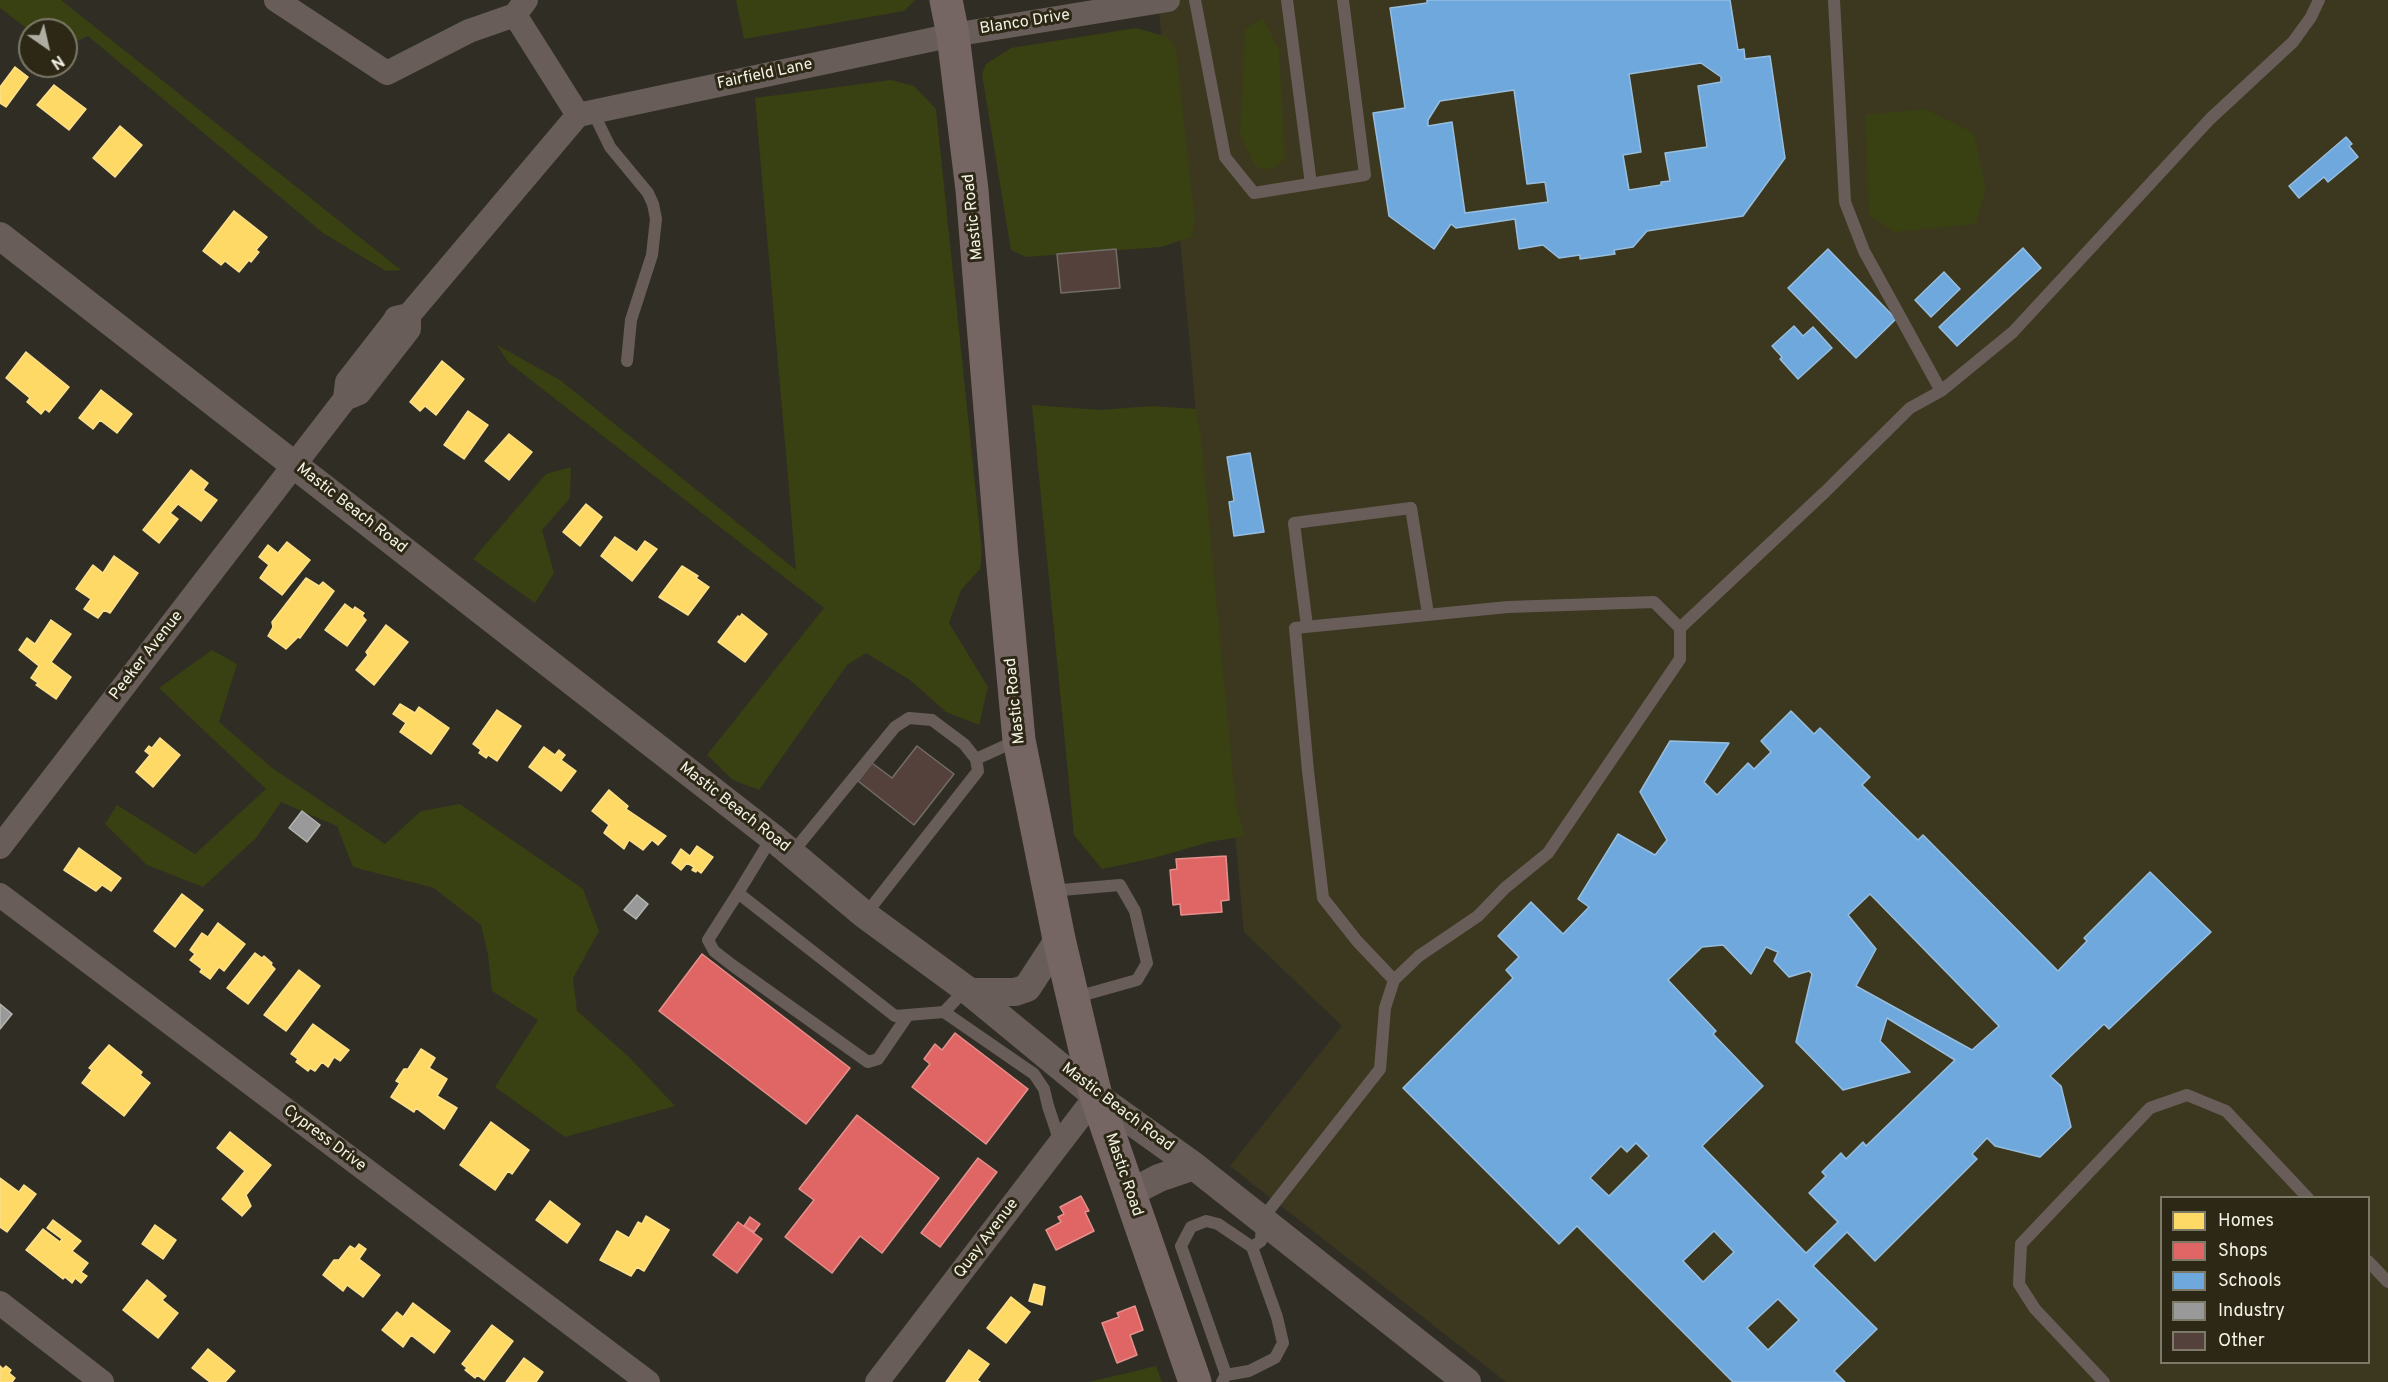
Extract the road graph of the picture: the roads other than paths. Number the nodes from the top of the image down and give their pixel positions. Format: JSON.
{"nodes":[{"id":1,"x":276,"y":0,"type":"edge"},
{"id":2,"x":946,"y":0,"type":"edge"},
{"id":3,"x":1168,"y":0,"type":"edge"},
{"id":4,"x":1195,"y":0,"type":"edge"},
{"id":5,"x":1287,"y":0,"type":"edge"},
{"id":6,"x":1343,"y":0,"type":"edge"},
{"id":7,"x":1834,"y":0,"type":"edge"},
{"id":8,"x":2319,"y":0,"type":"edge"},
{"id":9,"x":1098,"y":6,"type":"edge"},
{"id":10,"x":521,"y":8,"type":"edge"},
{"id":11,"x":953,"y":35,"type":"junction"},
{"id":12,"x":586,"y":113,"type":"junction"},
{"id":13,"x":1311,"y":184,"type":"junction"},
{"id":14,"x":0,"y":236,"type":"edge"},
{"id":15,"x":627,"y":361,"type":"dead end"},
{"id":16,"x":1941,"y":391,"type":"junction"},
{"id":17,"x":295,"y":465,"type":"junction"},
{"id":18,"x":1428,"y":614,"type":"junction"},
{"id":19,"x":1307,"y":626,"type":"junction"},
{"id":20,"x":1680,"y":628,"type":"junction"},
{"id":21,"x":1019,"y":740,"type":"junction"},
{"id":22,"x":976,"y":759,"type":"junction"},
{"id":23,"x":782,"y":845,"type":"junction"},
{"id":24,"x":0,"y":847,"type":"edge"},
{"id":25,"x":1050,"y":891,"type":"junction"},
{"id":26,"x":738,"y":893,"type":"junction"},
{"id":27,"x":0,"y":895,"type":"edge"},
{"id":28,"x":865,"y":915,"type":"junction"},
{"id":29,"x":1059,"y":939,"type":"junction"},
{"id":30,"x":1394,"y":980,"type":"junction"},
{"id":31,"x":968,"y":991,"type":"junction"},
{"id":32,"x":1072,"y":998,"type":"junction"},
{"id":33,"x":944,"y":1012,"type":"junction"},
{"id":34,"x":908,"y":1015,"type":"junction"},
{"id":35,"x":1096,"y":1096,"type":"junction"},
{"id":36,"x":1060,"y":1142,"type":"junction"},
{"id":37,"x":1194,"y":1166,"type":"junction"},
{"id":38,"x":1130,"y":1193,"type":"junction"},
{"id":39,"x":2307,"y":1196,"type":"edge"},
{"id":40,"x":1262,"y":1219,"type":"junction"},
{"id":41,"x":1252,"y":1247,"type":"junction"},
{"id":42,"x":2370,"y":1263,"type":"edge"},
{"id":43,"x":2388,"y":1282,"type":"edge"},
{"id":44,"x":0,"y":1303,"type":"edge"},
{"id":45,"x":1224,"y":1379,"type":"edge"},
{"id":46,"x":102,"y":1382,"type":"edge"},
{"id":47,"x":648,"y":1382,"type":"edge"},
{"id":48,"x":877,"y":1382,"type":"edge"},
{"id":49,"x":1195,"y":1382,"type":"edge"},
{"id":50,"x":1467,"y":1382,"type":"edge"},
{"id":51,"x":2104,"y":1382,"type":"edge"}],
"edges":[{"from":1,"to":10,"type":"street"},
{"from":2,"to":11,"type":"main road","name":"Mastic Road"},
{"from":3,"to":9,"type":"street","name":"Blanco Drive"},
{"from":4,"to":13,"type":"lane"},
{"from":5,"to":13,"type":"lane"},
{"from":6,"to":13,"type":"lane"},
{"from":7,"to":16,"type":"lane"},
{"from":8,"to":16,"type":"lane"},
{"from":9,"to":11,"type":"street","name":"Blanco Drive"},
{"from":10,"to":12,"type":"street"},
{"from":11,"to":12,"type":"street","name":"Fairfield Lane"},
{"from":11,"to":21,"type":"main road","name":"Mastic Road"},
{"from":12,"to":15,"type":"lane"},
{"from":12,"to":17,"type":"street"},
{"from":14,"to":17,"type":"street","name":"Mastic Beach Road"},
{"from":16,"to":20,"type":"lane"},
{"from":17,"to":23,"type":"street","name":"Mastic Beach Road"},
{"from":17,"to":24,"type":"street","name":"Peeker Avenue"},
{"from":18,"to":19,"type":"lane"},
{"from":18,"to":19,"type":"lane"},
{"from":18,"to":20,"type":"lane"},
{"from":19,"to":30,"type":"lane"},
{"from":20,"to":30,"type":"lane"},
{"from":21,"to":22,"type":"lane"},
{"from":21,"to":25,"type":"main road","name":"Mastic Road"},
{"from":22,"to":23,"type":"lane"},
{"from":22,"to":28,"type":"lane"},
{"from":23,"to":26,"type":"lane"},
{"from":23,"to":28,"type":"street","name":"Mastic Beach Road"},
{"from":25,"to":29,"type":"main road","name":"Mastic Road"},
{"from":25,"to":32,"type":"lane"},
{"from":26,"to":34,"type":"lane"},
{"from":26,"to":34,"type":"lane"},
{"from":27,"to":47,"type":"street","name":"Cypress Drive"},
{"from":28,"to":31,"type":"street","name":"Mastic Beach Road"},
{"from":29,"to":31,"type":"street"},
{"from":29,"to":32,"type":"main road","name":"Mastic Road"},
{"from":30,"to":40,"type":"lane"},
{"from":31,"to":33,"type":"lane"},
{"from":31,"to":35,"type":"street","name":"Mastic Beach Road"},
{"from":32,"to":35,"type":"main road","name":"Mastic Road"},
{"from":33,"to":34,"type":"lane"},
{"from":33,"to":36,"type":"lane"},
{"from":35,"to":36,"type":"street","name":"Quay Avenue"},
{"from":35,"to":37,"type":"street","name":"Mastic Beach Road"},
{"from":35,"to":38,"type":"main road","name":"Mastic Road"},
{"from":36,"to":48,"type":"street","name":"Quay Avenue"},
{"from":37,"to":38,"type":"street"},
{"from":37,"to":40,"type":"street","name":"Mastic Beach Road"},
{"from":38,"to":49,"type":"main road","name":"Mastic Road"},
{"from":39,"to":51,"type":"lane"},
{"from":40,"to":41,"type":"lane"},
{"from":40,"to":50,"type":"street","name":"Mastic Beach Road"},
{"from":41,"to":45,"type":"lane"},
{"from":41,"to":45,"type":"lane"},
{"from":42,"to":43,"type":"lane"},
{"from":44,"to":46,"type":"street"}]}
